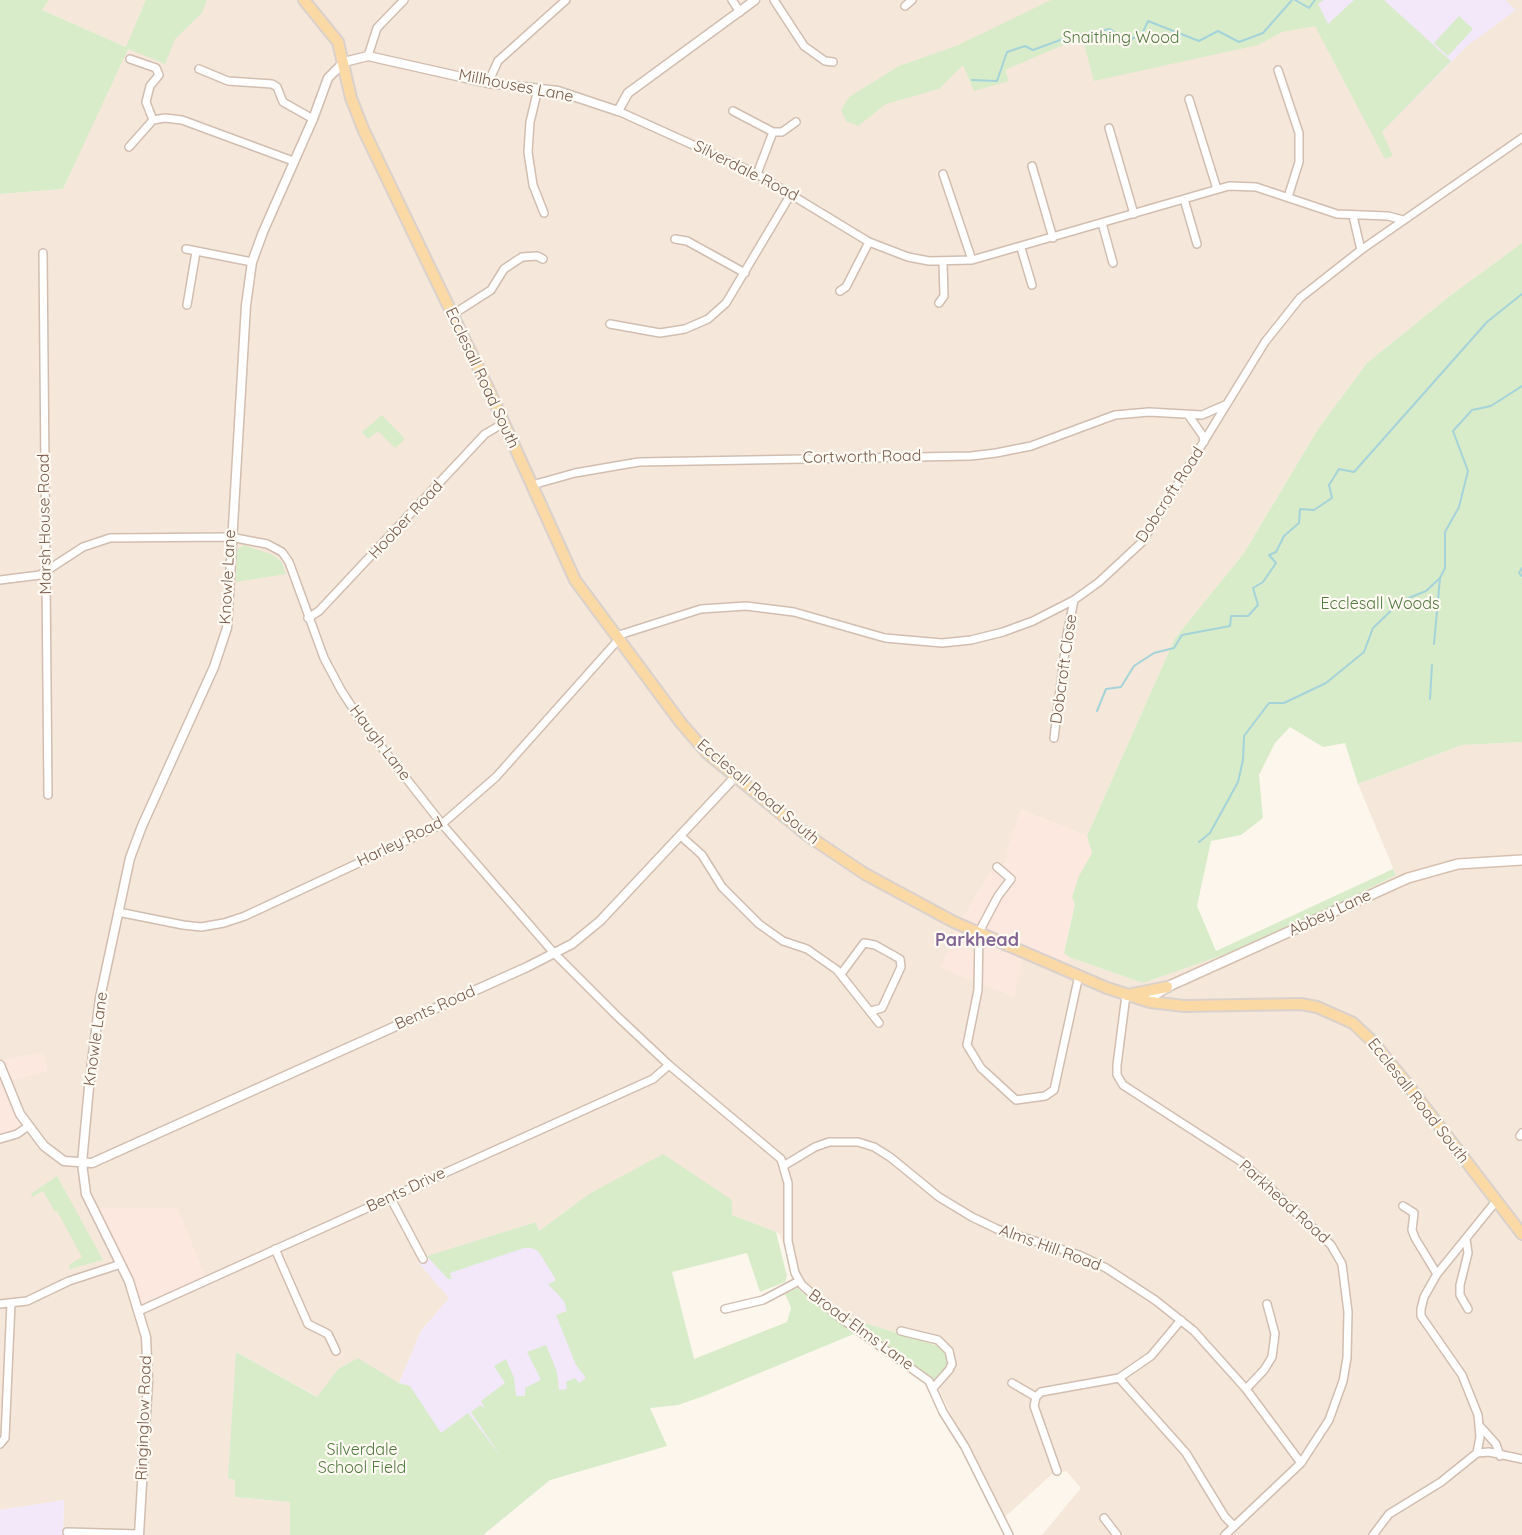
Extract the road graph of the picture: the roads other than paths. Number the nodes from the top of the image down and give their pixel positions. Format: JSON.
{"nodes":[{"id":1,"x":304,"y":0,"type":"edge"},
{"id":2,"x":404,"y":0,"type":"edge"},
{"id":3,"x":566,"y":0,"type":"edge"},
{"id":4,"x":732,"y":0,"type":"edge"},
{"id":5,"x":755,"y":0,"type":"edge"},
{"id":6,"x":774,"y":0,"type":"edge"},
{"id":7,"x":912,"y":0,"type":"edge"},
{"id":8,"x":905,"y":6,"type":"dead end"},
{"id":9,"x":740,"y":12,"type":"junction"},
{"id":10,"x":369,"y":56,"type":"junction"},
{"id":11,"x":130,"y":59,"type":"dead end"},
{"id":12,"x":345,"y":62,"type":"junction"},
{"id":13,"x":833,"y":63,"type":"dead end"},
{"id":14,"x":199,"y":69,"type":"dead end"},
{"id":15,"x":1278,"y":70,"type":"dead end"},
{"id":16,"x":488,"y":83,"type":"junction"},
{"id":17,"x":538,"y":89,"type":"junction"},
{"id":18,"x":1189,"y":99,"type":"dead end"},
{"id":19,"x":618,"y":111,"type":"junction"},
{"id":20,"x":733,"y":111,"type":"dead end"},
{"id":21,"x":313,"y":119,"type":"junction"},
{"id":22,"x":153,"y":120,"type":"junction"},
{"id":23,"x":796,"y":122,"type":"dead end"},
{"id":24,"x":1109,"y":128,"type":"dead end"},
{"id":25,"x":773,"y":132,"type":"junction"},
{"id":26,"x":1522,"y":138,"type":"edge"},
{"id":27,"x":129,"y":147,"type":"dead end"},
{"id":28,"x":293,"y":161,"type":"junction"},
{"id":29,"x":1032,"y":166,"type":"dead end"},
{"id":30,"x":757,"y":174,"type":"junction"},
{"id":31,"x":944,"y":174,"type":"dead end"},
{"id":32,"x":1217,"y":189,"type":"junction"},
{"id":33,"x":791,"y":194,"type":"junction"},
{"id":34,"x":1288,"y":197,"type":"junction"},
{"id":35,"x":1184,"y":199,"type":"junction"},
{"id":36,"x":544,"y":213,"type":"dead end"},
{"id":37,"x":1134,"y":214,"type":"junction"},
{"id":38,"x":1353,"y":216,"type":"junction"},
{"id":39,"x":1403,"y":220,"type":"junction"},
{"id":40,"x":1102,"y":224,"type":"junction"},
{"id":41,"x":1053,"y":238,"type":"junction"},
{"id":42,"x":675,"y":239,"type":"dead end"},
{"id":43,"x":869,"y":242,"type":"junction"},
{"id":44,"x":1197,"y":244,"type":"dead end"},
{"id":45,"x":1021,"y":248,"type":"junction"},
{"id":46,"x":186,"y":249,"type":"dead end"},
{"id":47,"x":1361,"y":250,"type":"junction"},
{"id":48,"x":196,"y":252,"type":"junction"},
{"id":49,"x":43,"y":253,"type":"dead end"},
{"id":50,"x":543,"y":259,"type":"dead end"},
{"id":51,"x":972,"y":261,"type":"junction"},
{"id":52,"x":252,"y":262,"type":"junction"},
{"id":53,"x":943,"y":262,"type":"junction"},
{"id":54,"x":1113,"y":264,"type":"dead end"},
{"id":55,"x":745,"y":273,"type":"junction"},
{"id":56,"x":1032,"y":285,"type":"dead end"},
{"id":57,"x":840,"y":291,"type":"dead end"},
{"id":58,"x":939,"y":303,"type":"dead end"},
{"id":59,"x":187,"y":305,"type":"dead end"},
{"id":60,"x":452,"y":315,"type":"junction"},
{"id":61,"x":610,"y":324,"type":"dead end"},
{"id":62,"x":1228,"y":404,"type":"junction"},
{"id":63,"x":1189,"y":416,"type":"junction"},
{"id":64,"x":504,"y":423,"type":"junction"},
{"id":65,"x":1204,"y":443,"type":"junction"},
{"id":66,"x":532,"y":485,"type":"junction"},
{"id":67,"x":230,"y":537,"type":"junction"},
{"id":68,"x":45,"y":573,"type":"junction"},
{"id":69,"x":0,"y":579,"type":"edge"},
{"id":70,"x":1074,"y":600,"type":"junction"},
{"id":71,"x":308,"y":618,"type":"junction"},
{"id":72,"x":618,"y":638,"type":"junction"},
{"id":73,"x":1054,"y":738,"type":"dead end"},
{"id":74,"x":736,"y":776,"type":"junction"},
{"id":75,"x":48,"y":795,"type":"dead end"},
{"id":76,"x":442,"y":824,"type":"junction"},
{"id":77,"x":682,"y":837,"type":"junction"},
{"id":78,"x":1522,"y":860,"type":"edge"},
{"id":79,"x":997,"y":867,"type":"dead end"},
{"id":80,"x":118,"y":912,"type":"junction"},
{"id":81,"x":979,"y":932,"type":"junction"},
{"id":82,"x":554,"y":952,"type":"junction"},
{"id":83,"x":841,"y":974,"type":"junction"},
{"id":84,"x":1079,"y":975,"type":"junction"},
{"id":85,"x":1170,"y":986,"type":"junction"},
{"id":86,"x":1126,"y":995,"type":"junction"},
{"id":87,"x":1150,"y":1002,"type":"junction"},
{"id":88,"x":1184,"y":1006,"type":"junction"},
{"id":89,"x":871,"y":1011,"type":"junction"},
{"id":90,"x":879,"y":1023,"type":"dead end"},
{"id":91,"x":0,"y":1065,"type":"edge"},
{"id":92,"x":669,"y":1065,"type":"junction"},
{"id":93,"x":27,"y":1127,"type":"junction"},
{"id":94,"x":0,"y":1139,"type":"edge"},
{"id":95,"x":82,"y":1163,"type":"junction"},
{"id":96,"x":784,"y":1165,"type":"junction"},
{"id":97,"x":390,"y":1197,"type":"junction"},
{"id":98,"x":1497,"y":1200,"type":"junction"},
{"id":99,"x":1403,"y":1206,"type":"dead end"},
{"id":100,"x":1522,"y":1234,"type":"edge"},
{"id":101,"x":1466,"y":1239,"type":"junction"},
{"id":102,"x":275,"y":1249,"type":"junction"},
{"id":103,"x":423,"y":1259,"type":"dead end"},
{"id":104,"x":121,"y":1263,"type":"junction"},
{"id":105,"x":1437,"y":1274,"type":"junction"},
{"id":106,"x":799,"y":1281,"type":"junction"},
{"id":107,"x":0,"y":1304,"type":"edge"},
{"id":108,"x":11,"y":1304,"type":"junction"},
{"id":109,"x":1267,"y":1304,"type":"dead end"},
{"id":110,"x":725,"y":1309,"type":"dead end"},
{"id":111,"x":1468,"y":1309,"type":"dead end"},
{"id":112,"x":139,"y":1311,"type":"junction"},
{"id":113,"x":1181,"y":1320,"type":"junction"},
{"id":114,"x":901,"y":1331,"type":"dead end"},
{"id":115,"x":336,"y":1351,"type":"dead end"},
{"id":116,"x":1119,"y":1378,"type":"junction"},
{"id":117,"x":1012,"y":1383,"type":"dead end"},
{"id":118,"x":934,"y":1387,"type":"junction"},
{"id":119,"x":1246,"y":1389,"type":"junction"},
{"id":120,"x":1035,"y":1397,"type":"junction"},
{"id":121,"x":1479,"y":1425,"type":"junction"},
{"id":122,"x":2,"y":1443,"type":"edge"},
{"id":123,"x":1477,"y":1453,"type":"junction"},
{"id":124,"x":1500,"y":1456,"type":"junction"},
{"id":125,"x":1522,"y":1459,"type":"edge"},
{"id":126,"x":1301,"y":1462,"type":"junction"},
{"id":127,"x":1057,"y":1471,"type":"dead end"},
{"id":128,"x":1104,"y":1518,"type":"dead end"},
{"id":129,"x":1233,"y":1525,"type":"junction"},
{"id":130,"x":67,"y":1532,"type":"dead end"},
{"id":131,"x":139,"y":1535,"type":"edge"},
{"id":132,"x":1009,"y":1535,"type":"edge"},
{"id":133,"x":1117,"y":1535,"type":"edge"},
{"id":134,"x":1225,"y":1535,"type":"edge"},
{"id":135,"x":1373,"y":1535,"type":"edge"}],
"edges":[{"from":1,"to":12,"type":"main road","name":"Ecclesall Road South"},
{"from":2,"to":10,"type":"street"},
{"from":3,"to":16,"type":"street"},
{"from":4,"to":9,"type":"street"},
{"from":5,"to":9,"type":"street"},
{"from":6,"to":13,"type":"street"},
{"from":7,"to":8,"type":"street"},
{"from":9,"to":19,"type":"street"},
{"from":10,"to":12,"type":"street","name":"Millhouses Lane"},
{"from":10,"to":16,"type":"street","name":"Millhouses Lane"},
{"from":11,"to":22,"type":"street"},
{"from":12,"to":21,"type":"street","name":"Knowle Lane"},
{"from":12,"to":60,"type":"main road","name":"Ecclesall Road South"},
{"from":14,"to":21,"type":"street"},
{"from":15,"to":34,"type":"street"},
{"from":16,"to":17,"type":"street","name":"Millhouses Lane"},
{"from":17,"to":19,"type":"street","name":"Millhouses Lane"},
{"from":17,"to":36,"type":"street"},
{"from":18,"to":32,"type":"street"},
{"from":19,"to":30,"type":"street","name":"Silverdale Road"},
{"from":20,"to":25,"type":"street"},
{"from":21,"to":28,"type":"street","name":"Knowle Lane"},
{"from":22,"to":27,"type":"street"},
{"from":22,"to":28,"type":"street"},
{"from":23,"to":25,"type":"street"},
{"from":24,"to":37,"type":"street"},
{"from":25,"to":30,"type":"street"},
{"from":26,"to":39,"type":"street","name":"Dobcroft Road"},
{"from":28,"to":52,"type":"street","name":"Knowle Lane"},
{"from":29,"to":41,"type":"street"},
{"from":30,"to":33,"type":"street","name":"Silverdale Road"},
{"from":31,"to":51,"type":"street"},
{"from":32,"to":34,"type":"street","name":"Silverdale Road"},
{"from":32,"to":35,"type":"street","name":"Silverdale Road"},
{"from":33,"to":43,"type":"street","name":"Silverdale Road"},
{"from":33,"to":55,"type":"street"},
{"from":34,"to":38,"type":"street","name":"Silverdale Road"},
{"from":35,"to":37,"type":"street","name":"Silverdale Road"},
{"from":35,"to":44,"type":"street"},
{"from":37,"to":40,"type":"street","name":"Silverdale Road"},
{"from":38,"to":39,"type":"street","name":"Silverdale Road"},
{"from":38,"to":47,"type":"street"},
{"from":39,"to":47,"type":"street","name":"Dobcroft Road"},
{"from":40,"to":41,"type":"street","name":"Silverdale Road"},
{"from":40,"to":54,"type":"street"},
{"from":41,"to":45,"type":"street","name":"Silverdale Road"},
{"from":42,"to":55,"type":"street"},
{"from":43,"to":53,"type":"street","name":"Silverdale Road"},
{"from":43,"to":57,"type":"street"},
{"from":45,"to":51,"type":"street","name":"Silverdale Road"},
{"from":45,"to":56,"type":"street"},
{"from":46,"to":48,"type":"street"},
{"from":47,"to":62,"type":"street","name":"Dobcroft Road"},
{"from":48,"to":52,"type":"street"},
{"from":48,"to":59,"type":"street"},
{"from":49,"to":68,"type":"street","name":"Marsh House Road"},
{"from":50,"to":60,"type":"street"},
{"from":51,"to":53,"type":"street","name":"Silverdale Road"},
{"from":52,"to":67,"type":"street","name":"Knowle Lane"},
{"from":53,"to":58,"type":"street"},
{"from":55,"to":61,"type":"street"},
{"from":60,"to":64,"type":"main road","name":"Ecclesall Road South"},
{"from":62,"to":63,"type":"street","name":"Cortworth Road"},
{"from":62,"to":65,"type":"street","name":"Dobcroft Road"},
{"from":63,"to":65,"type":"street"},
{"from":63,"to":66,"type":"street","name":"Cortworth Road"},
{"from":64,"to":66,"type":"main road","name":"Ecclesall Road South"},
{"from":64,"to":71,"type":"street","name":"Hoober Road"},
{"from":65,"to":70,"type":"street","name":"Dobcroft Road"},
{"from":66,"to":72,"type":"main road","name":"Ecclesall Road South"},
{"from":67,"to":68,"type":"street"},
{"from":67,"to":71,"type":"street","name":"Haugh Lane"},
{"from":67,"to":80,"type":"street","name":"Knowle Lane"},
{"from":68,"to":69,"type":"street"},
{"from":68,"to":75,"type":"street","name":"Marsh House Road"},
{"from":70,"to":72,"type":"street","name":"Dobcroft Road"},
{"from":70,"to":73,"type":"street","name":"Dobcroft Close"},
{"from":71,"to":76,"type":"street","name":"Haugh Lane"},
{"from":72,"to":74,"type":"main road","name":"Ecclesall Road South"},
{"from":72,"to":76,"type":"street","name":"Harley Road"},
{"from":74,"to":77,"type":"street","name":"Bents Road"},
{"from":74,"to":81,"type":"main road","name":"Ecclesall Road South"},
{"from":76,"to":80,"type":"street","name":"Harley Road"},
{"from":76,"to":82,"type":"street","name":"Haugh Lane"},
{"from":77,"to":82,"type":"street","name":"Bents Road"},
{"from":77,"to":83,"type":"street"},
{"from":78,"to":85,"type":"main road","name":"Abbey Lane"},
{"from":79,"to":81,"type":"street"},
{"from":80,"to":95,"type":"street","name":"Knowle Lane"},
{"from":81,"to":84,"type":"main road","name":"Ecclesall Road South"},
{"from":81,"to":84,"type":"street"},
{"from":82,"to":92,"type":"street"},
{"from":82,"to":95,"type":"street","name":"Bents Road"},
{"from":83,"to":89,"type":"street"},
{"from":83,"to":89,"type":"street"},
{"from":84,"to":86,"type":"main road","name":"Ecclesall Road South"},
{"from":85,"to":86,"type":"main road"},
{"from":85,"to":87,"type":"main road","name":"Abbey Lane"},
{"from":85,"to":88,"type":"main road"},
{"from":86,"to":87,"type":"main road","name":"Ecclesall Road South"},
{"from":86,"to":126,"type":"street","name":"Parkhead Road"},
{"from":87,"to":88,"type":"main road","name":"Ecclesall Road South"},
{"from":88,"to":98,"type":"main road","name":"Ecclesall Road South"},
{"from":89,"to":90,"type":"street"},
{"from":91,"to":93,"type":"street"},
{"from":92,"to":96,"type":"street"},
{"from":92,"to":97,"type":"street","name":"Bents Drive"},
{"from":93,"to":94,"type":"street"},
{"from":93,"to":95,"type":"street"},
{"from":95,"to":104,"type":"street","name":"Ringinglow Road"},
{"from":96,"to":106,"type":"street","name":"Broad Elms Lane"},
{"from":96,"to":113,"type":"street","name":"Alms Hill Road"},
{"from":97,"to":102,"type":"street","name":"Bents Drive"},
{"from":97,"to":103,"type":"street"},
{"from":98,"to":100,"type":"main road","name":"Ecclesall Road South"},
{"from":98,"to":101,"type":"street"},
{"from":99,"to":105,"type":"street"},
{"from":101,"to":105,"type":"street"},
{"from":101,"to":111,"type":"street"},
{"from":102,"to":112,"type":"street","name":"Bents Drive"},
{"from":102,"to":115,"type":"street"},
{"from":104,"to":108,"type":"street"},
{"from":104,"to":112,"type":"street","name":"Ringinglow Road"},
{"from":105,"to":121,"type":"street"},
{"from":106,"to":110,"type":"street"},
{"from":106,"to":118,"type":"street","name":"Broad Elms Lane"},
{"from":107,"to":108,"type":"street"},
{"from":108,"to":122,"type":"street"},
{"from":109,"to":119,"type":"street"},
{"from":112,"to":131,"type":"street","name":"Ringinglow Road"},
{"from":113,"to":116,"type":"street"},
{"from":113,"to":119,"type":"street","name":"Alms Hill Road"},
{"from":114,"to":118,"type":"street"},
{"from":116,"to":120,"type":"street"},
{"from":116,"to":129,"type":"street"},
{"from":117,"to":120,"type":"street"},
{"from":118,"to":132,"type":"street","name":"Broad Elms Lane"},
{"from":119,"to":126,"type":"street","name":"Alms Hill Road"},
{"from":120,"to":127,"type":"street"},
{"from":121,"to":123,"type":"street"},
{"from":121,"to":124,"type":"street"},
{"from":123,"to":124,"type":"street"},
{"from":123,"to":135,"type":"street"},
{"from":124,"to":125,"type":"street"},
{"from":126,"to":129,"type":"street","name":"Parkhead Road"},
{"from":128,"to":133,"type":"street"},
{"from":129,"to":134,"type":"street","name":"Parkhead Road"},
{"from":130,"to":131,"type":"street"}]}
